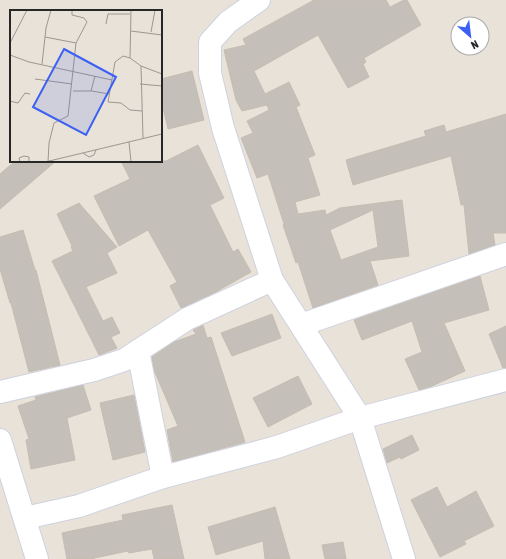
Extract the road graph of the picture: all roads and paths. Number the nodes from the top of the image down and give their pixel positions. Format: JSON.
{"nodes":[{"id":1,"x":259,"y":0,"type":"edge"},
{"id":2,"x":506,"y":254,"type":"edge"},
{"id":3,"x":272,"y":280,"type":"junction"},
{"id":4,"x":301,"y":325,"type":"junction"},
{"id":5,"x":138,"y":351,"type":"junction"},
{"id":6,"x":506,"y":380,"type":"edge"},
{"id":7,"x":0,"y":392,"type":"edge"},
{"id":8,"x":360,"y":418,"type":"junction"},
{"id":9,"x":0,"y":440,"type":"edge"},
{"id":10,"x":163,"y":477,"type":"junction"},
{"id":11,"x":25,"y":518,"type":"junction"},
{"id":12,"x":38,"y":559,"type":"edge"},
{"id":13,"x":404,"y":559,"type":"edge"}],
"edges":[{"from":1,"to":3,"type":"street"},
{"from":2,"to":4,"type":"street"},
{"from":3,"to":4,"type":"street"},
{"from":3,"to":5,"type":"street"},
{"from":4,"to":8,"type":"street"},
{"from":5,"to":7,"type":"street"},
{"from":5,"to":10,"type":"street"},
{"from":6,"to":8,"type":"street"},
{"from":8,"to":10,"type":"street"},
{"from":8,"to":13,"type":"street"},
{"from":9,"to":11,"type":"street"},
{"from":10,"to":11,"type":"street"},
{"from":11,"to":12,"type":"street"}]}
